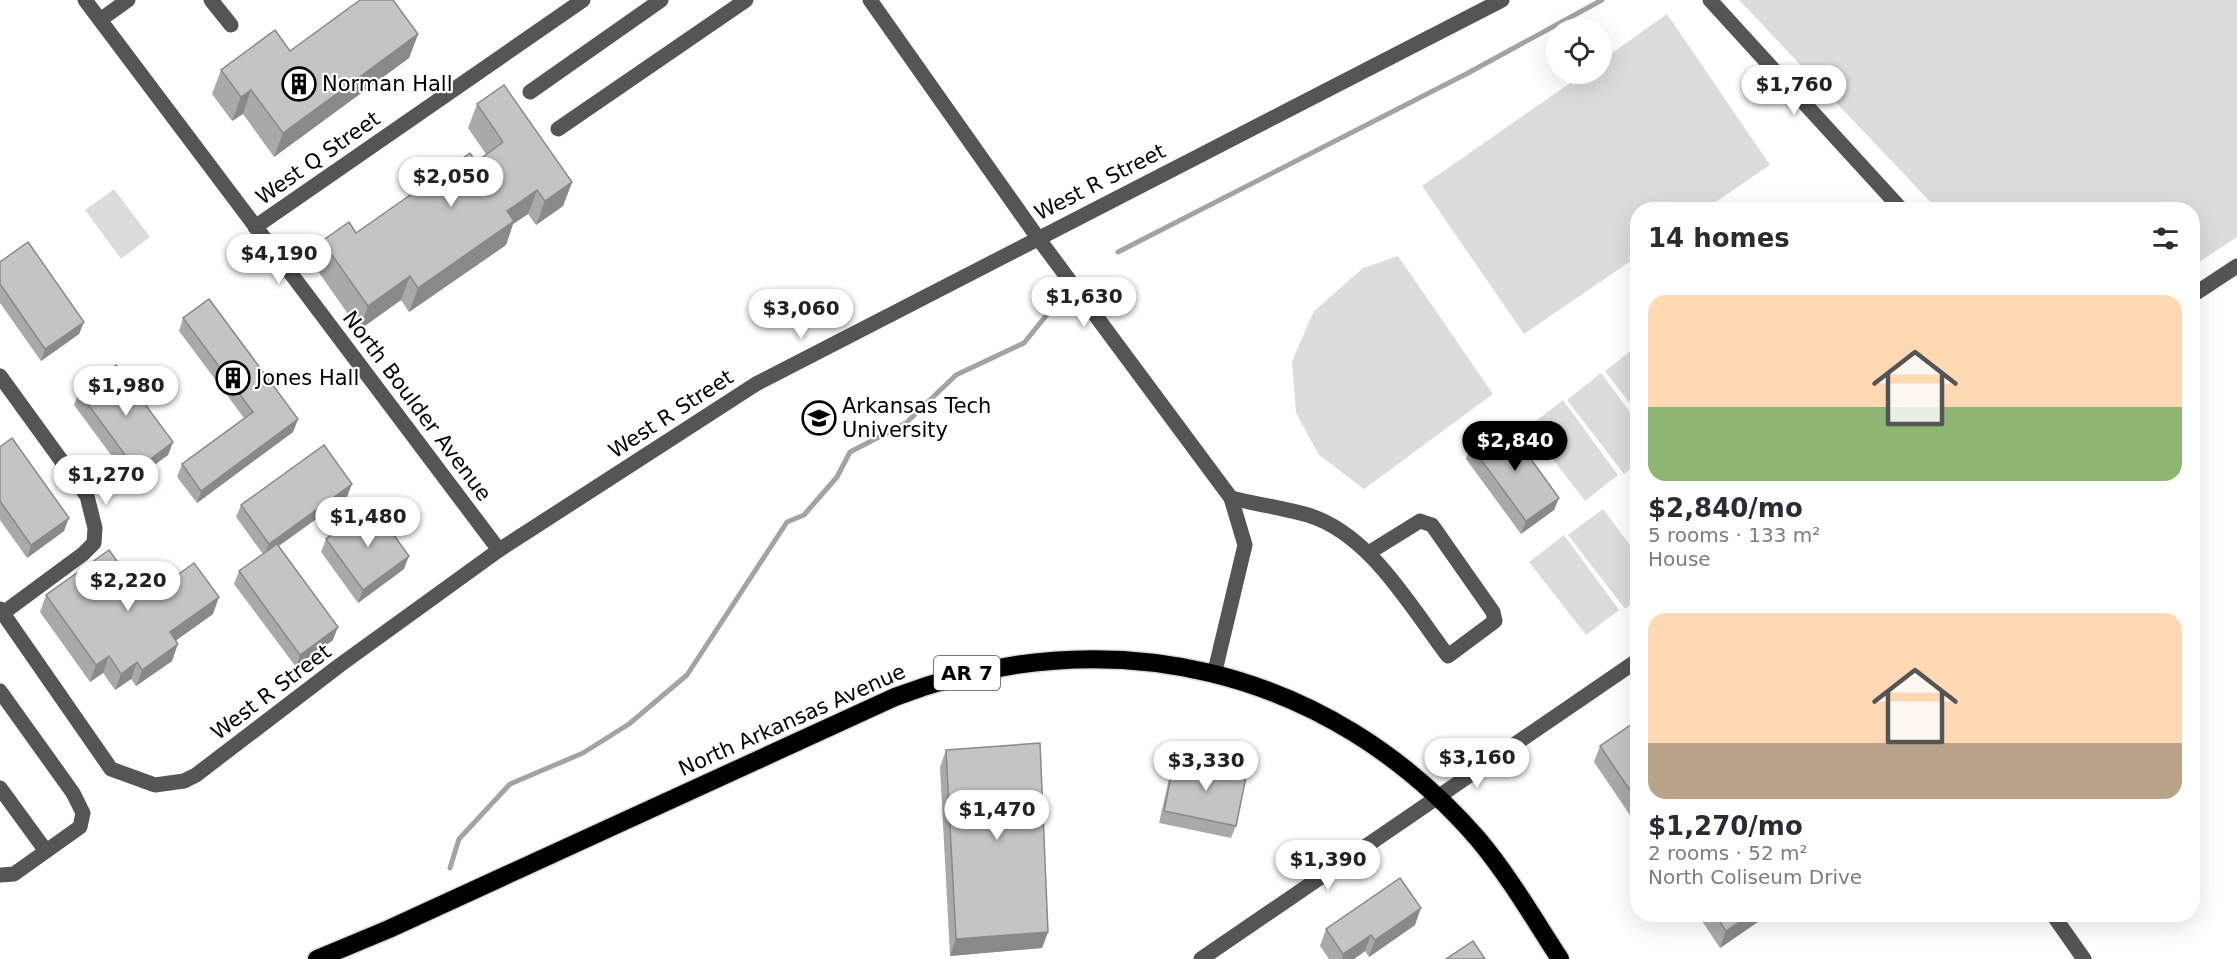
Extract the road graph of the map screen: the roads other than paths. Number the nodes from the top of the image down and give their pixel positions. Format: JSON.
{"nodes":[{"id":1,"x":85,"y":0,"type":"edge"},
{"id":2,"x":128,"y":0,"type":"edge"},
{"id":3,"x":211,"y":0,"type":"edge"},
{"id":4,"x":583,"y":0,"type":"edge"},
{"id":5,"x":662,"y":0,"type":"edge"},
{"id":6,"x":746,"y":0,"type":"edge"},
{"id":7,"x":870,"y":0,"type":"edge"},
{"id":8,"x":1502,"y":0,"type":"edge"},
{"id":9,"x":1710,"y":0,"type":"edge"},
{"id":10,"x":100,"y":20,"type":"junction"},
{"id":11,"x":231,"y":25,"type":"dead end"},
{"id":12,"x":530,"y":92,"type":"dead end"},
{"id":13,"x":558,"y":129,"type":"dead end"},
{"id":14,"x":1895,"y":202,"type":"edge"},
{"id":15,"x":255,"y":227,"type":"junction"},
{"id":16,"x":1038,"y":237,"type":"junction"},
{"id":17,"x":2237,"y":266,"type":"edge"},
{"id":18,"x":2200,"y":290,"type":"edge"},
{"id":19,"x":0,"y":376,"type":"edge"},
{"id":20,"x":1231,"y":498,"type":"junction"},
{"id":21,"x":499,"y":550,"type":"junction"},
{"id":22,"x":1370,"y":552,"type":"junction"},
{"id":23,"x":2,"y":615,"type":"edge"},
{"id":24,"x":1630,"y":665,"type":"edge"},
{"id":25,"x":1215,"y":675,"type":"junction"},
{"id":26,"x":0,"y":691,"type":"edge"},
{"id":27,"x":0,"y":788,"type":"edge"},
{"id":28,"x":1436,"y":796,"type":"junction"},
{"id":29,"x":46,"y":851,"type":"junction"},
{"id":30,"x":0,"y":874,"type":"edge"},
{"id":31,"x":2058,"y":922,"type":"edge"},
{"id":32,"x":317,"y":959,"type":"edge"},
{"id":33,"x":1201,"y":959,"type":"edge"},
{"id":34,"x":1560,"y":959,"type":"edge"},
{"id":35,"x":2084,"y":959,"type":"edge"}],
"edges":[{"from":1,"to":10,"type":"street","name":"North Boulder Avenue"},
{"from":2,"to":10,"type":"street"},
{"from":3,"to":11,"type":"street"},
{"from":4,"to":15,"type":"street","name":"West Q Street"},
{"from":5,"to":12,"type":"street"},
{"from":6,"to":13,"type":"street"},
{"from":7,"to":16,"type":"street"},
{"from":8,"to":16,"type":"street","name":"West R Street"},
{"from":9,"to":14,"type":"street"},
{"from":10,"to":15,"type":"street","name":"North Boulder Avenue"},
{"from":15,"to":21,"type":"street","name":"North Boulder Avenue"},
{"from":16,"to":20,"type":"street"},
{"from":16,"to":21,"type":"street","name":"West R Street"},
{"from":17,"to":18,"type":"street"},
{"from":19,"to":23,"type":"street"},
{"from":20,"to":22,"type":"street"},
{"from":20,"to":25,"type":"street"},
{"from":21,"to":23,"type":"street","name":"West R Street"},
{"from":22,"to":22,"type":"street"},
{"from":24,"to":28,"type":"street"},
{"from":25,"to":28,"type":"highway","name":"North Arkansas Avenue","number":"AR 7"},
{"from":25,"to":32,"type":"highway","name":"North Arkansas Avenue","number":"AR 7"},
{"from":26,"to":29,"type":"street"},
{"from":27,"to":29,"type":"street"},
{"from":28,"to":33,"type":"street"},
{"from":28,"to":34,"type":"highway","name":"North Arkansas Avenue","number":"AR 7"},
{"from":29,"to":30,"type":"street"},
{"from":31,"to":35,"type":"street"}]}
